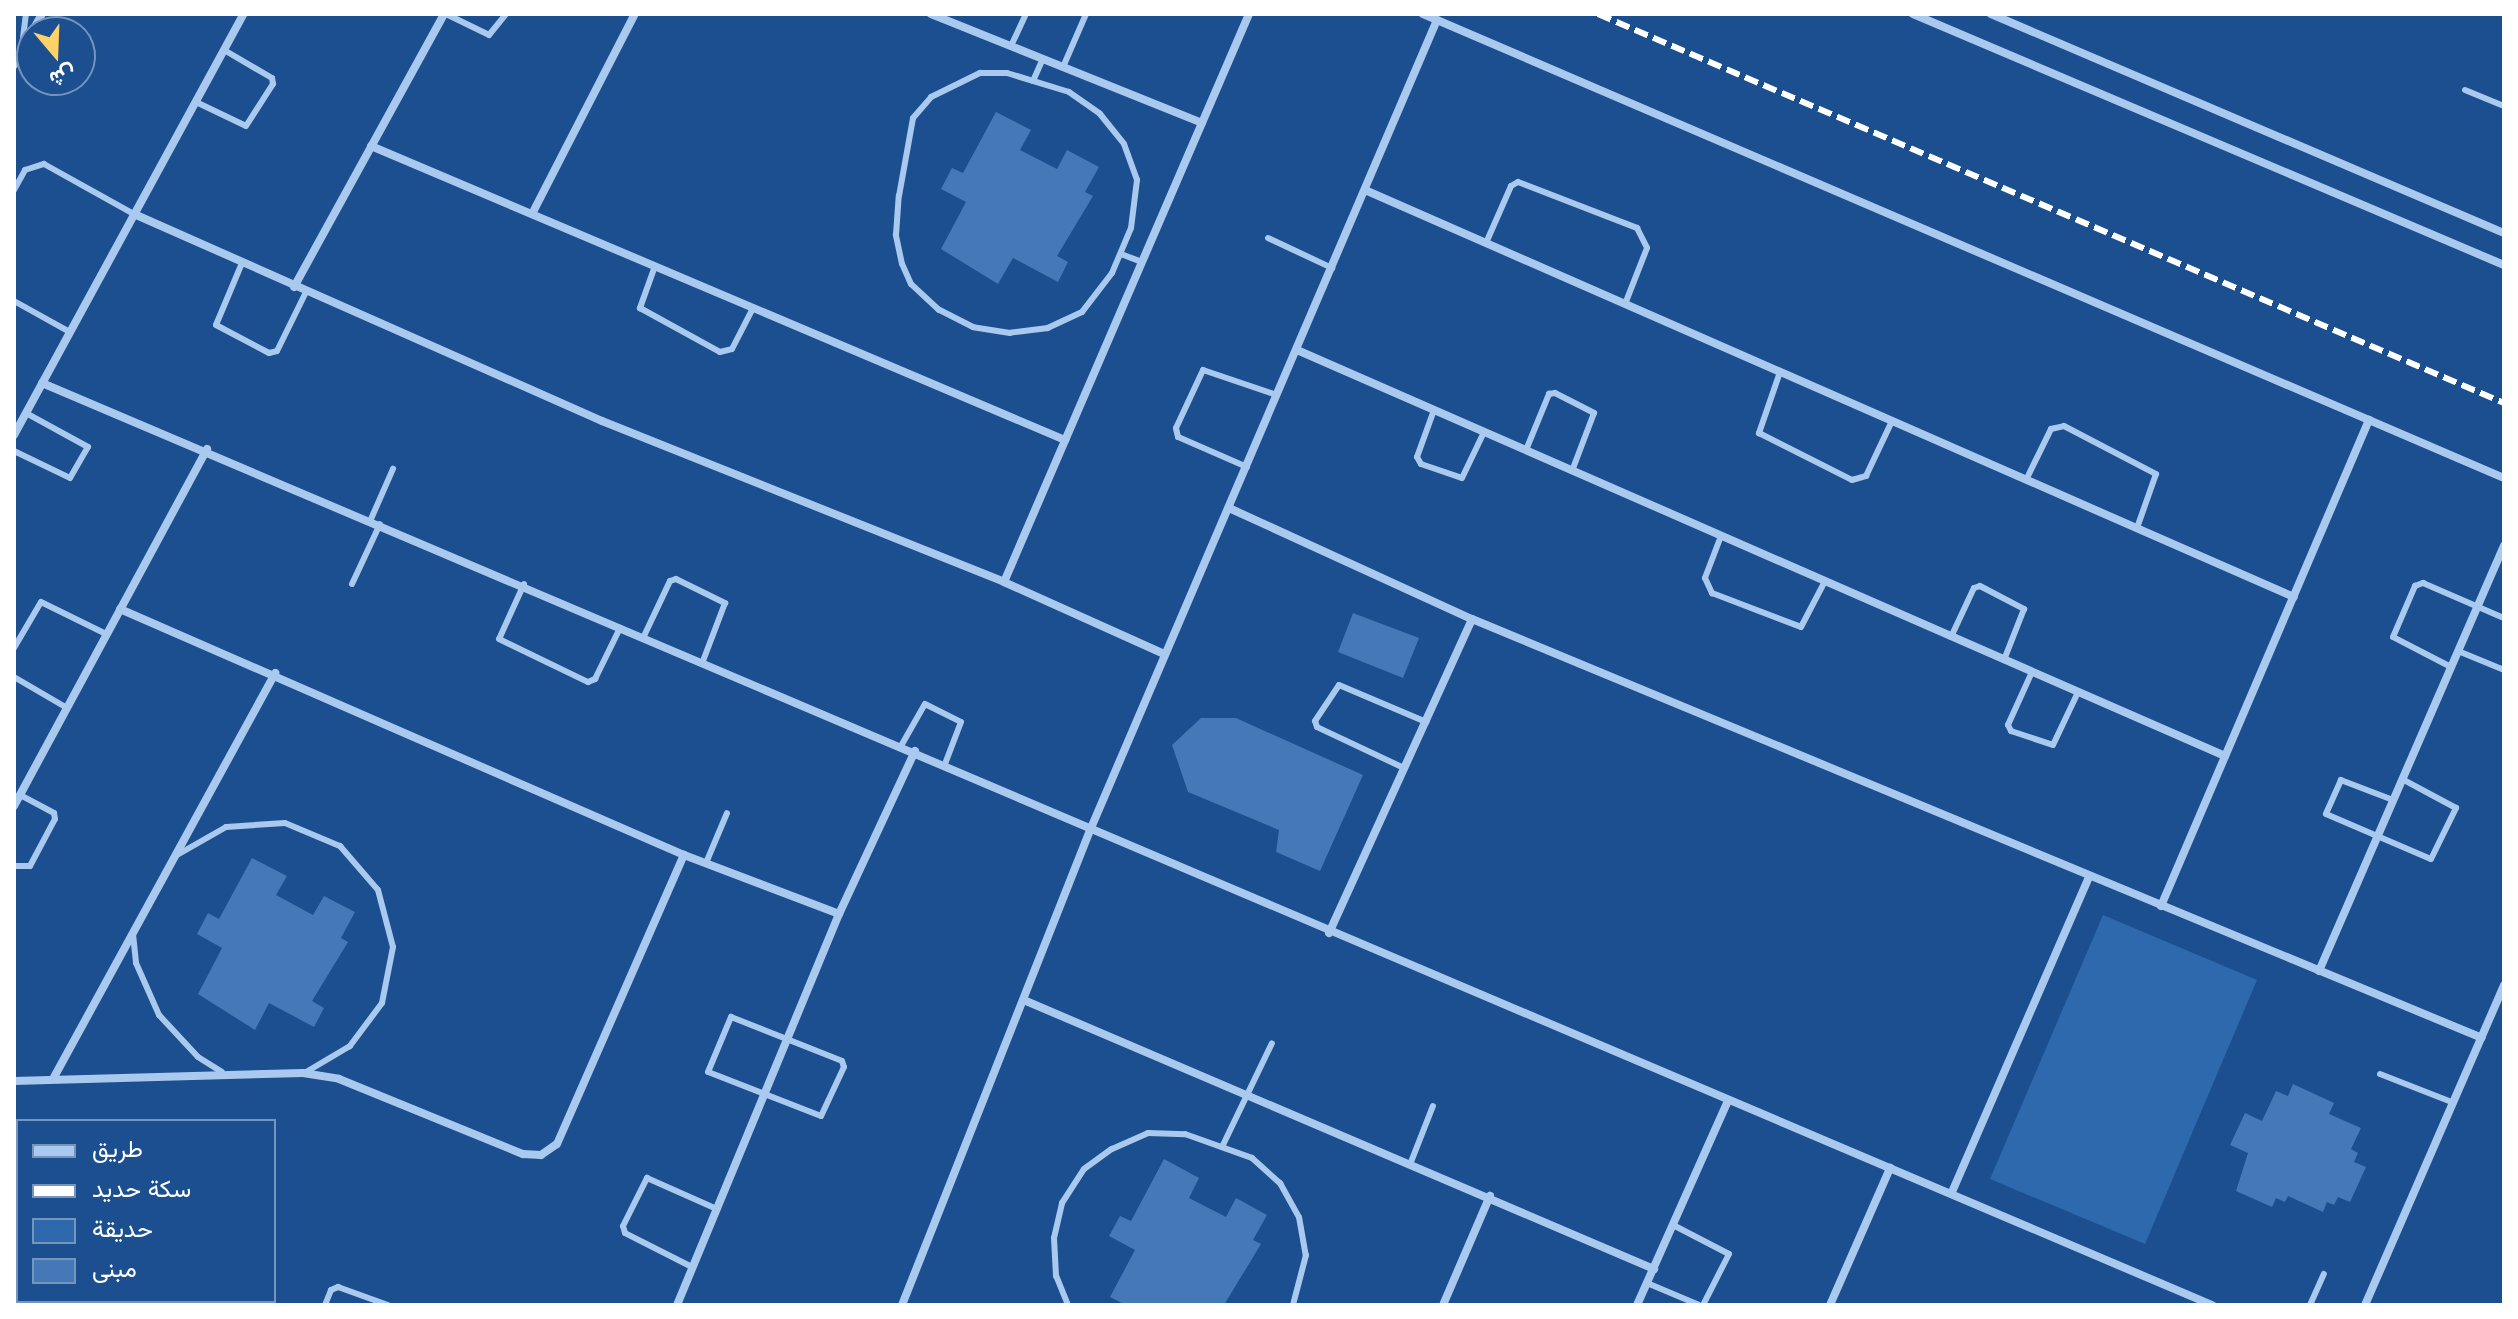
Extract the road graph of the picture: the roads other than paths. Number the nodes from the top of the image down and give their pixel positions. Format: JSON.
{"nodes":[{"id":1,"x":244,"y":14,"type":"edge"},
{"id":2,"x":445,"y":14,"type":"edge"},
{"id":3,"x":506,"y":14,"type":"edge"},
{"id":4,"x":635,"y":14,"type":"edge"},
{"id":5,"x":931,"y":14,"type":"edge"},
{"id":6,"x":1026,"y":14,"type":"edge"},
{"id":7,"x":1086,"y":14,"type":"edge"},
{"id":8,"x":1249,"y":14,"type":"edge"},
{"id":9,"x":1423,"y":14,"type":"edge"},
{"id":10,"x":1913,"y":14,"type":"edge"},
{"id":11,"x":1991,"y":14,"type":"edge"},
{"id":12,"x":1437,"y":20,"type":"junction"},
{"id":13,"x":1011,"y":46,"type":"junction"},
{"id":14,"x":224,"y":50,"type":"junction"},
{"id":15,"x":1043,"y":59,"type":"junction"},
{"id":16,"x":1063,"y":67,"type":"junction"},
{"id":17,"x":1033,"y":81,"type":"junction"},
{"id":18,"x":2465,"y":90,"type":"dead end"},
{"id":19,"x":196,"y":102,"type":"junction"},
{"id":20,"x":2504,"y":106,"type":"edge"},
{"id":21,"x":1202,"y":123,"type":"junction"},
{"id":22,"x":371,"y":146,"type":"junction"},
{"id":23,"x":14,"y":190,"type":"edge"},
{"id":24,"x":1365,"y":190,"type":"junction"},
{"id":25,"x":134,"y":214,"type":"junction"},
{"id":26,"x":532,"y":214,"type":"junction"},
{"id":27,"x":2504,"y":233,"type":"edge"},
{"id":28,"x":1268,"y":238,"type":"dead end"},
{"id":29,"x":1486,"y":243,"type":"junction"},
{"id":30,"x":1121,"y":254,"type":"junction"},
{"id":31,"x":1142,"y":262,"type":"junction"},
{"id":32,"x":242,"y":263,"type":"junction"},
{"id":33,"x":2504,"y":265,"type":"edge"},
{"id":34,"x":655,"y":266,"type":"junction"},
{"id":35,"x":1332,"y":268,"type":"junction"},
{"id":36,"x":294,"y":287,"type":"junction"},
{"id":37,"x":306,"y":292,"type":"junction"},
{"id":38,"x":14,"y":301,"type":"edge"},
{"id":39,"x":1625,"y":304,"type":"junction"},
{"id":40,"x":753,"y":308,"type":"junction"},
{"id":41,"x":70,"y":332,"type":"junction"},
{"id":42,"x":1297,"y":350,"type":"junction"},
{"id":43,"x":1780,"y":372,"type":"junction"},
{"id":44,"x":42,"y":383,"type":"junction"},
{"id":45,"x":1277,"y":395,"type":"junction"},
{"id":46,"x":1434,"y":410,"type":"junction"},
{"id":47,"x":26,"y":413,"type":"junction"},
{"id":48,"x":2369,"y":420,"type":"junction"},
{"id":49,"x":1892,"y":421,"type":"junction"},
{"id":50,"x":1484,"y":432,"type":"junction"},
{"id":51,"x":14,"y":435,"type":"edge"},
{"id":52,"x":1065,"y":440,"type":"junction"},
{"id":53,"x":207,"y":449,"type":"junction"},
{"id":54,"x":1526,"y":450,"type":"junction"},
{"id":55,"x":14,"y":451,"type":"edge"},
{"id":56,"x":1247,"y":467,"type":"junction"},
{"id":57,"x":393,"y":469,"type":"dead end"},
{"id":58,"x":1572,"y":471,"type":"junction"},
{"id":59,"x":2504,"y":478,"type":"edge"},
{"id":60,"x":2026,"y":480,"type":"junction"},
{"id":61,"x":1229,"y":508,"type":"junction"},
{"id":62,"x":371,"y":519,"type":"junction"},
{"id":63,"x":380,"y":524,"type":"junction"},
{"id":64,"x":2137,"y":528,"type":"junction"},
{"id":65,"x":1721,"y":536,"type":"junction"},
{"id":66,"x":2504,"y":545,"type":"edge"},
{"id":67,"x":1825,"y":581,"type":"junction"},
{"id":68,"x":1004,"y":582,"type":"junction"},
{"id":69,"x":352,"y":584,"type":"dead end"},
{"id":70,"x":524,"y":584,"type":"junction"},
{"id":71,"x":2294,"y":597,"type":"junction"},
{"id":72,"x":2477,"y":606,"type":"junction"},
{"id":73,"x":120,"y":609,"type":"junction"},
{"id":74,"x":2504,"y":618,"type":"edge"},
{"id":75,"x":1472,"y":619,"type":"junction"},
{"id":76,"x":621,"y":626,"type":"junction"},
{"id":77,"x":106,"y":634,"type":"junction"},
{"id":78,"x":644,"y":636,"type":"junction"},
{"id":79,"x":1951,"y":637,"type":"junction"},
{"id":80,"x":14,"y":648,"type":"edge"},
{"id":81,"x":2458,"y":651,"type":"junction"},
{"id":82,"x":1164,"y":654,"type":"junction"},
{"id":83,"x":2004,"y":660,"type":"junction"},
{"id":84,"x":703,"y":661,"type":"junction"},
{"id":85,"x":2451,"y":667,"type":"junction"},
{"id":86,"x":2504,"y":670,"type":"edge"},
{"id":87,"x":2032,"y":672,"type":"junction"},
{"id":88,"x":275,"y":673,"type":"junction"},
{"id":89,"x":14,"y":677,"type":"edge"},
{"id":90,"x":2078,"y":692,"type":"junction"},
{"id":91,"x":67,"y":708,"type":"junction"},
{"id":92,"x":1426,"y":722,"type":"junction"},
{"id":93,"x":901,"y":746,"type":"junction"},
{"id":94,"x":915,"y":751,"type":"junction"},
{"id":95,"x":2225,"y":756,"type":"junction"},
{"id":96,"x":945,"y":764,"type":"junction"},
{"id":97,"x":1404,"y":768,"type":"junction"},
{"id":98,"x":2402,"y":779,"type":"junction"},
{"id":99,"x":20,"y":795,"type":"junction"},
{"id":100,"x":2393,"y":800,"type":"junction"},
{"id":101,"x":14,"y":806,"type":"edge"},
{"id":102,"x":727,"y":813,"type":"dead end"},
{"id":103,"x":1091,"y":828,"type":"junction"},
{"id":104,"x":2377,"y":836,"type":"junction"},
{"id":105,"x":684,"y":855,"type":"junction"},
{"id":106,"x":175,"y":857,"type":"junction"},
{"id":107,"x":706,"y":863,"type":"junction"},
{"id":108,"x":14,"y":866,"type":"edge"},
{"id":109,"x":2089,"y":877,"type":"junction"},
{"id":110,"x":2161,"y":906,"type":"junction"},
{"id":111,"x":839,"y":914,"type":"junction"},
{"id":112,"x":1329,"y":933,"type":"junction"},
{"id":113,"x":133,"y":934,"type":"junction"},
{"id":114,"x":2319,"y":971,"type":"junction"},
{"id":115,"x":2504,"y":985,"type":"edge"},
{"id":116,"x":1026,"y":1001,"type":"junction"},
{"id":117,"x":788,"y":1038,"type":"junction"},
{"id":118,"x":2482,"y":1038,"type":"junction"},
{"id":119,"x":1272,"y":1043,"type":"dead end"},
{"id":120,"x":222,"y":1072,"type":"junction"},
{"id":121,"x":303,"y":1073,"type":"junction"},
{"id":122,"x":2380,"y":1074,"type":"dead end"},
{"id":123,"x":53,"y":1079,"type":"junction"},
{"id":124,"x":14,"y":1081,"type":"edge"},
{"id":125,"x":1249,"y":1093,"type":"junction"},
{"id":126,"x":763,"y":1097,"type":"junction"},
{"id":127,"x":1728,"y":1101,"type":"junction"},
{"id":128,"x":2454,"y":1103,"type":"junction"},
{"id":129,"x":1433,"y":1106,"type":"dead end"},
{"id":130,"x":1222,"y":1147,"type":"junction"},
{"id":131,"x":1411,"y":1162,"type":"junction"},
{"id":132,"x":1890,"y":1168,"type":"junction"},
{"id":133,"x":1952,"y":1192,"type":"junction"},
{"id":134,"x":1490,"y":1196,"type":"junction"},
{"id":135,"x":717,"y":1209,"type":"junction"},
{"id":136,"x":1673,"y":1225,"type":"junction"},
{"id":137,"x":692,"y":1267,"type":"junction"},
{"id":138,"x":1654,"y":1269,"type":"junction"},
{"id":139,"x":2324,"y":1274,"type":"dead end"},
{"id":140,"x":1647,"y":1283,"type":"junction"},
{"id":141,"x":325,"y":1305,"type":"edge"},
{"id":142,"x":388,"y":1305,"type":"edge"},
{"id":143,"x":677,"y":1305,"type":"edge"},
{"id":144,"x":902,"y":1305,"type":"edge"},
{"id":145,"x":1068,"y":1305,"type":"edge"},
{"id":146,"x":1293,"y":1305,"type":"edge"},
{"id":147,"x":1443,"y":1305,"type":"edge"},
{"id":148,"x":1637,"y":1305,"type":"edge"},
{"id":149,"x":1701,"y":1305,"type":"edge"},
{"id":150,"x":1830,"y":1305,"type":"edge"},
{"id":151,"x":2212,"y":1305,"type":"edge"},
{"id":152,"x":2310,"y":1305,"type":"edge"},
{"id":153,"x":2365,"y":1305,"type":"edge"}],
"edges":[{"from":1,"to":14,"type":"street"},
{"from":2,"to":3,"type":"lane"},
{"from":2,"to":22,"type":"street"},
{"from":4,"to":26,"type":"street"},
{"from":5,"to":13,"type":"street"},
{"from":6,"to":13,"type":"lane"},
{"from":7,"to":16,"type":"lane"},
{"from":8,"to":21,"type":"street"},
{"from":9,"to":12,"type":"street"},
{"from":10,"to":33,"type":"street"},
{"from":11,"to":27,"type":"street"},
{"from":12,"to":24,"type":"street"},
{"from":12,"to":48,"type":"street"},
{"from":13,"to":15,"type":"street"},
{"from":14,"to":19,"type":"street"},
{"from":14,"to":19,"type":"lane"},
{"from":15,"to":16,"type":"street"},
{"from":15,"to":17,"type":"lane"},
{"from":16,"to":21,"type":"street"},
{"from":17,"to":30,"type":"lane"},
{"from":17,"to":30,"type":"lane"},
{"from":18,"to":20,"type":"lane"},
{"from":19,"to":25,"type":"street"},
{"from":21,"to":31,"type":"street"},
{"from":22,"to":26,"type":"street"},
{"from":22,"to":36,"type":"street"},
{"from":23,"to":25,"type":"lane"},
{"from":24,"to":29,"type":"street"},
{"from":24,"to":35,"type":"street"},
{"from":25,"to":32,"type":"street"},
{"from":25,"to":41,"type":"street"},
{"from":26,"to":34,"type":"street"},
{"from":28,"to":35,"type":"lane"},
{"from":29,"to":39,"type":"street"},
{"from":29,"to":39,"type":"lane"},
{"from":30,"to":31,"type":"lane"},
{"from":31,"to":52,"type":"street"},
{"from":32,"to":36,"type":"street"},
{"from":32,"to":37,"type":"lane"},
{"from":34,"to":40,"type":"street"},
{"from":34,"to":40,"type":"lane"},
{"from":35,"to":42,"type":"street"},
{"from":36,"to":37,"type":"street"},
{"from":37,"to":68,"type":"street"},
{"from":38,"to":41,"type":"lane"},
{"from":39,"to":43,"type":"street"},
{"from":40,"to":52,"type":"street"},
{"from":41,"to":44,"type":"street"},
{"from":42,"to":45,"type":"street"},
{"from":42,"to":46,"type":"street"},
{"from":43,"to":49,"type":"street"},
{"from":43,"to":49,"type":"lane"},
{"from":44,"to":47,"type":"street"},
{"from":44,"to":53,"type":"street"},
{"from":45,"to":56,"type":"street"},
{"from":45,"to":56,"type":"lane"},
{"from":46,"to":50,"type":"street"},
{"from":46,"to":50,"type":"lane"},
{"from":47,"to":51,"type":"street"},
{"from":47,"to":55,"type":"lane"},
{"from":48,"to":59,"type":"street"},
{"from":48,"to":71,"type":"street"},
{"from":49,"to":60,"type":"street"},
{"from":50,"to":54,"type":"street"},
{"from":52,"to":68,"type":"street"},
{"from":53,"to":62,"type":"street"},
{"from":53,"to":73,"type":"street"},
{"from":54,"to":58,"type":"street"},
{"from":54,"to":58,"type":"lane"},
{"from":56,"to":61,"type":"street"},
{"from":57,"to":62,"type":"lane"},
{"from":58,"to":65,"type":"street"},
{"from":60,"to":64,"type":"street"},
{"from":60,"to":64,"type":"lane"},
{"from":61,"to":75,"type":"street"},
{"from":61,"to":82,"type":"street"},
{"from":62,"to":63,"type":"street"},
{"from":63,"to":69,"type":"lane"},
{"from":63,"to":70,"type":"street"},
{"from":64,"to":71,"type":"street"},
{"from":65,"to":67,"type":"street"},
{"from":65,"to":67,"type":"lane"},
{"from":66,"to":72,"type":"street"},
{"from":67,"to":79,"type":"street"},
{"from":68,"to":82,"type":"street"},
{"from":70,"to":76,"type":"street"},
{"from":70,"to":76,"type":"lane"},
{"from":71,"to":95,"type":"street"},
{"from":72,"to":74,"type":"lane"},
{"from":72,"to":81,"type":"street"},
{"from":72,"to":85,"type":"lane"},
{"from":73,"to":77,"type":"street"},
{"from":73,"to":88,"type":"street"},
{"from":75,"to":92,"type":"street"},
{"from":75,"to":109,"type":"street"},
{"from":76,"to":78,"type":"street"},
{"from":77,"to":80,"type":"lane"},
{"from":77,"to":91,"type":"street"},
{"from":78,"to":84,"type":"street"},
{"from":78,"to":84,"type":"lane"},
{"from":79,"to":83,"type":"street"},
{"from":79,"to":83,"type":"lane"},
{"from":81,"to":85,"type":"street"},
{"from":81,"to":86,"type":"lane"},
{"from":82,"to":103,"type":"street"},
{"from":83,"to":87,"type":"street"},
{"from":84,"to":93,"type":"street"},
{"from":85,"to":98,"type":"street"},
{"from":87,"to":90,"type":"street"},
{"from":87,"to":90,"type":"lane"},
{"from":88,"to":105,"type":"street"},
{"from":88,"to":106,"type":"street"},
{"from":89,"to":91,"type":"lane"},
{"from":90,"to":95,"type":"street"},
{"from":91,"to":99,"type":"street"},
{"from":92,"to":97,"type":"street"},
{"from":92,"to":97,"type":"lane"},
{"from":93,"to":94,"type":"street"},
{"from":93,"to":96,"type":"lane"},
{"from":94,"to":96,"type":"street"},
{"from":94,"to":111,"type":"street"},
{"from":95,"to":110,"type":"street"},
{"from":96,"to":103,"type":"street"},
{"from":97,"to":112,"type":"street"},
{"from":98,"to":100,"type":"street"},
{"from":98,"to":104,"type":"lane"},
{"from":99,"to":101,"type":"street"},
{"from":99,"to":108,"type":"lane"},
{"from":100,"to":104,"type":"street"},
{"from":100,"to":104,"type":"lane"},
{"from":102,"to":107,"type":"lane"},
{"from":103,"to":112,"type":"street"},
{"from":103,"to":116,"type":"street"},
{"from":104,"to":114,"type":"street"},
{"from":105,"to":107,"type":"street"},
{"from":105,"to":121,"type":"street"},
{"from":106,"to":113,"type":"street"},
{"from":106,"to":121,"type":"lane"},
{"from":107,"to":111,"type":"street"},
{"from":109,"to":110,"type":"street"},
{"from":109,"to":133,"type":"street"},
{"from":110,"to":114,"type":"street"},
{"from":111,"to":117,"type":"street"},
{"from":112,"to":127,"type":"street"},
{"from":113,"to":120,"type":"lane"},
{"from":113,"to":123,"type":"street"},
{"from":114,"to":118,"type":"street"},
{"from":115,"to":118,"type":"street"},
{"from":116,"to":125,"type":"street"},
{"from":116,"to":144,"type":"street"},
{"from":117,"to":126,"type":"street"},
{"from":117,"to":126,"type":"lane"},
{"from":117,"to":126,"type":"lane"},
{"from":118,"to":128,"type":"street"},
{"from":119,"to":125,"type":"lane"},
{"from":120,"to":121,"type":"street"},
{"from":120,"to":123,"type":"street"},
{"from":122,"to":128,"type":"lane"},
{"from":123,"to":124,"type":"street"},
{"from":125,"to":130,"type":"lane"},
{"from":125,"to":131,"type":"street"},
{"from":126,"to":135,"type":"street"},
{"from":127,"to":132,"type":"street"},
{"from":127,"to":136,"type":"street"},
{"from":128,"to":153,"type":"street"},
{"from":129,"to":131,"type":"lane"},
{"from":130,"to":145,"type":"lane"},
{"from":130,"to":146,"type":"lane"},
{"from":131,"to":134,"type":"street"},
{"from":132,"to":133,"type":"street"},
{"from":132,"to":150,"type":"street"},
{"from":133,"to":151,"type":"street"},
{"from":134,"to":138,"type":"street"},
{"from":134,"to":147,"type":"street"},
{"from":135,"to":137,"type":"street"},
{"from":135,"to":137,"type":"lane"},
{"from":136,"to":138,"type":"street"},
{"from":136,"to":149,"type":"lane"},
{"from":137,"to":143,"type":"street"},
{"from":138,"to":140,"type":"street"},
{"from":139,"to":152,"type":"lane"},
{"from":140,"to":148,"type":"street"},
{"from":140,"to":149,"type":"lane"},
{"from":141,"to":142,"type":"lane"}]}
